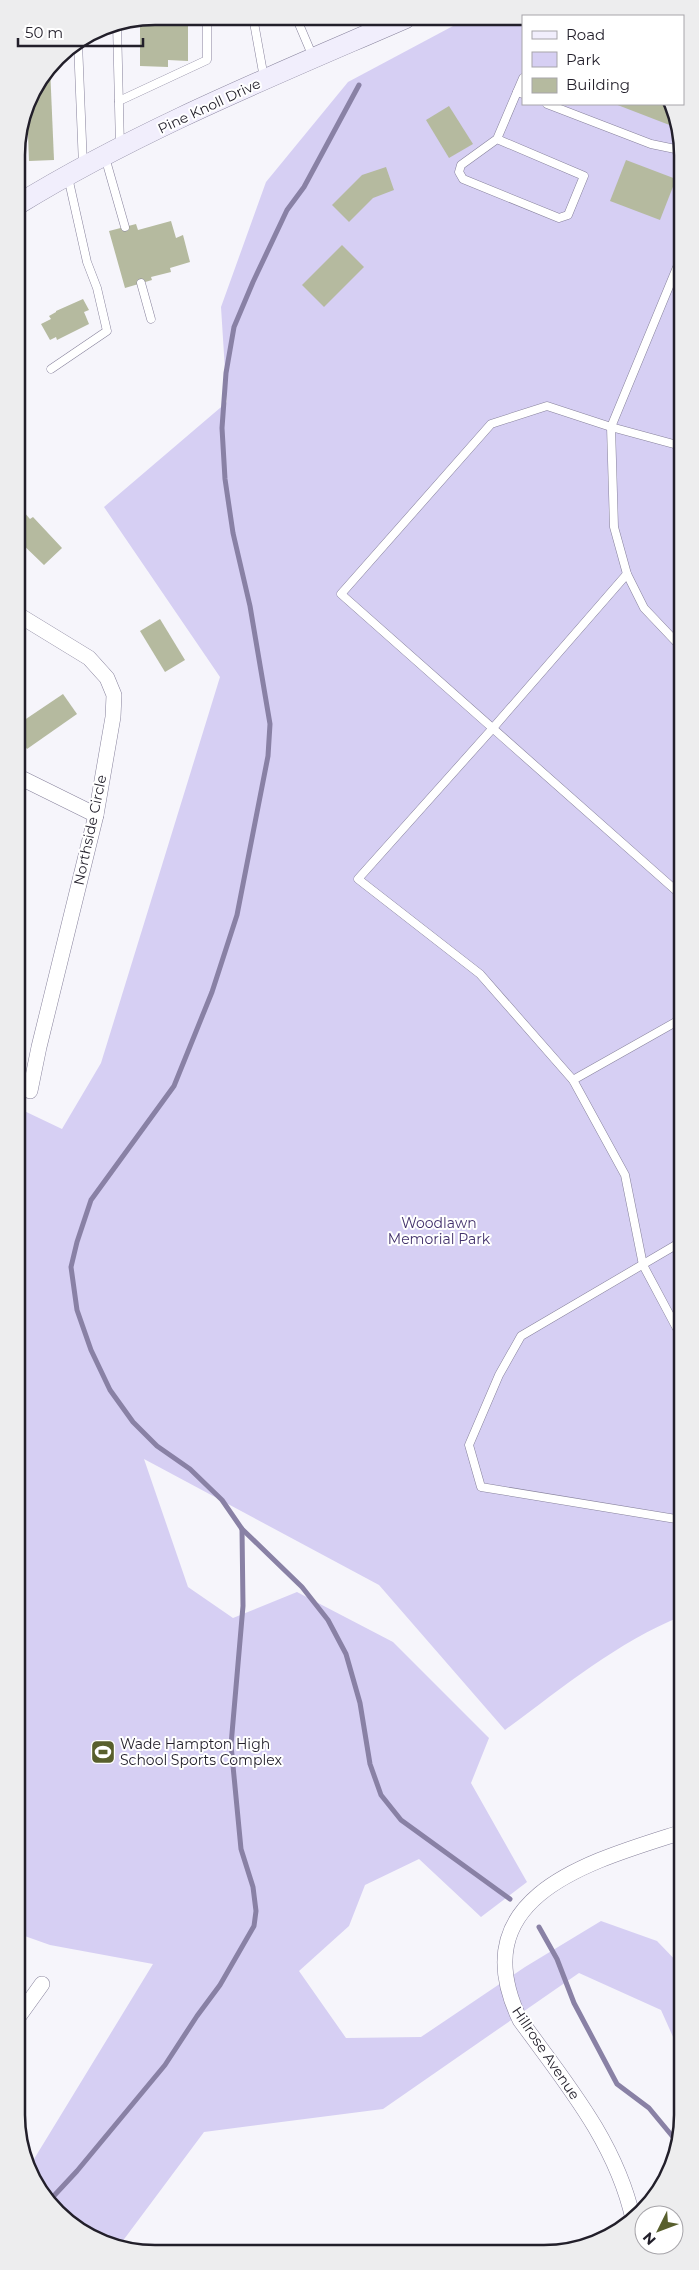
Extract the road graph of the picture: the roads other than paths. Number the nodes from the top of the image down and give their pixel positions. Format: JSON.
{"nodes":[{"id":1,"x":207,"y":25,"type":"edge"},
{"id":2,"x":254,"y":25,"type":"edge"},
{"id":3,"x":299,"y":25,"type":"edge"},
{"id":4,"x":389,"y":25,"type":"edge"},
{"id":5,"x":117,"y":30,"type":"edge"},
{"id":6,"x":78,"y":51,"type":"edge"},
{"id":7,"x":313,"y":57,"type":"junction"},
{"id":8,"x":265,"y":80,"type":"junction"},
{"id":9,"x":520,"y":93,"type":"edge"},
{"id":10,"x":119,"y":101,"type":"junction"},
{"id":11,"x":550,"y":105,"type":"edge"},
{"id":12,"x":497,"y":139,"type":"junction"},
{"id":13,"x":674,"y":149,"type":"edge"},
{"id":14,"x":112,"y":153,"type":"junction"},
{"id":15,"x":76,"y":173,"type":"junction"},
{"id":16,"x":25,"y":199,"type":"edge"},
{"id":17,"x":125,"y":227,"type":"dead end"},
{"id":18,"x":674,"y":275,"type":"edge"},
{"id":19,"x":141,"y":283,"type":"dead end"},
{"id":20,"x":151,"y":319,"type":"dead end"},
{"id":21,"x":52,"y":369,"type":"dead end"},
{"id":22,"x":611,"y":427,"type":"junction"},
{"id":23,"x":674,"y":444,"type":"edge"},
{"id":24,"x":626,"y":574,"type":"junction"},
{"id":25,"x":25,"y":619,"type":"edge"},
{"id":26,"x":674,"y":640,"type":"edge"},
{"id":27,"x":493,"y":728,"type":"junction"},
{"id":28,"x":25,"y":780,"type":"edge"},
{"id":29,"x":96,"y":815,"type":"junction"},
{"id":30,"x":674,"y":889,"type":"edge"},
{"id":31,"x":674,"y":1023,"type":"edge"},
{"id":32,"x":573,"y":1080,"type":"junction"},
{"id":33,"x":30,"y":1091,"type":"dead end"},
{"id":34,"x":674,"y":1247,"type":"edge"},
{"id":35,"x":643,"y":1265,"type":"junction"},
{"id":36,"x":674,"y":1323,"type":"edge"},
{"id":37,"x":674,"y":1519,"type":"edge"},
{"id":38,"x":674,"y":1835,"type":"edge"},
{"id":39,"x":42,"y":1984,"type":"dead end"},
{"id":40,"x":25,"y":2008,"type":"edge"},
{"id":41,"x":631,"y":2212,"type":"edge"}],
"edges":[{"from":1,"to":10,"type":"lane"},
{"from":2,"to":8,"type":"lane"},
{"from":3,"to":7,"type":"lane"},
{"from":4,"to":7,"type":"street","name":"Pine Knoll Drive"},
{"from":5,"to":10,"type":"lane"},
{"from":6,"to":15,"type":"lane"},
{"from":7,"to":8,"type":"street","name":"Pine Knoll Drive"},
{"from":8,"to":14,"type":"street","name":"Pine Knoll Drive"},
{"from":9,"to":12,"type":"lane"},
{"from":10,"to":14,"type":"lane"},
{"from":11,"to":13,"type":"lane"},
{"from":12,"to":12,"type":"lane"},
{"from":14,"to":15,"type":"street","name":"Pine Knoll Drive"},
{"from":14,"to":17,"type":"lane"},
{"from":15,"to":16,"type":"street","name":"Pine Knoll Drive"},
{"from":15,"to":21,"type":"lane"},
{"from":18,"to":22,"type":"lane"},
{"from":19,"to":20,"type":"lane"},
{"from":22,"to":23,"type":"lane"},
{"from":22,"to":24,"type":"lane"},
{"from":22,"to":27,"type":"lane"},
{"from":24,"to":26,"type":"lane"},
{"from":24,"to":27,"type":"lane"},
{"from":25,"to":29,"type":"street","name":"Northside Circle"},
{"from":27,"to":30,"type":"lane"},
{"from":27,"to":32,"type":"lane"},
{"from":28,"to":29,"type":"street"},
{"from":29,"to":33,"type":"street","name":"Northside Circle"},
{"from":31,"to":32,"type":"lane"},
{"from":32,"to":35,"type":"lane"},
{"from":34,"to":35,"type":"lane"},
{"from":35,"to":36,"type":"lane"},
{"from":35,"to":37,"type":"lane"},
{"from":38,"to":41,"type":"street","name":"Hillrose Avenue"},
{"from":39,"to":40,"type":"street"}]}
